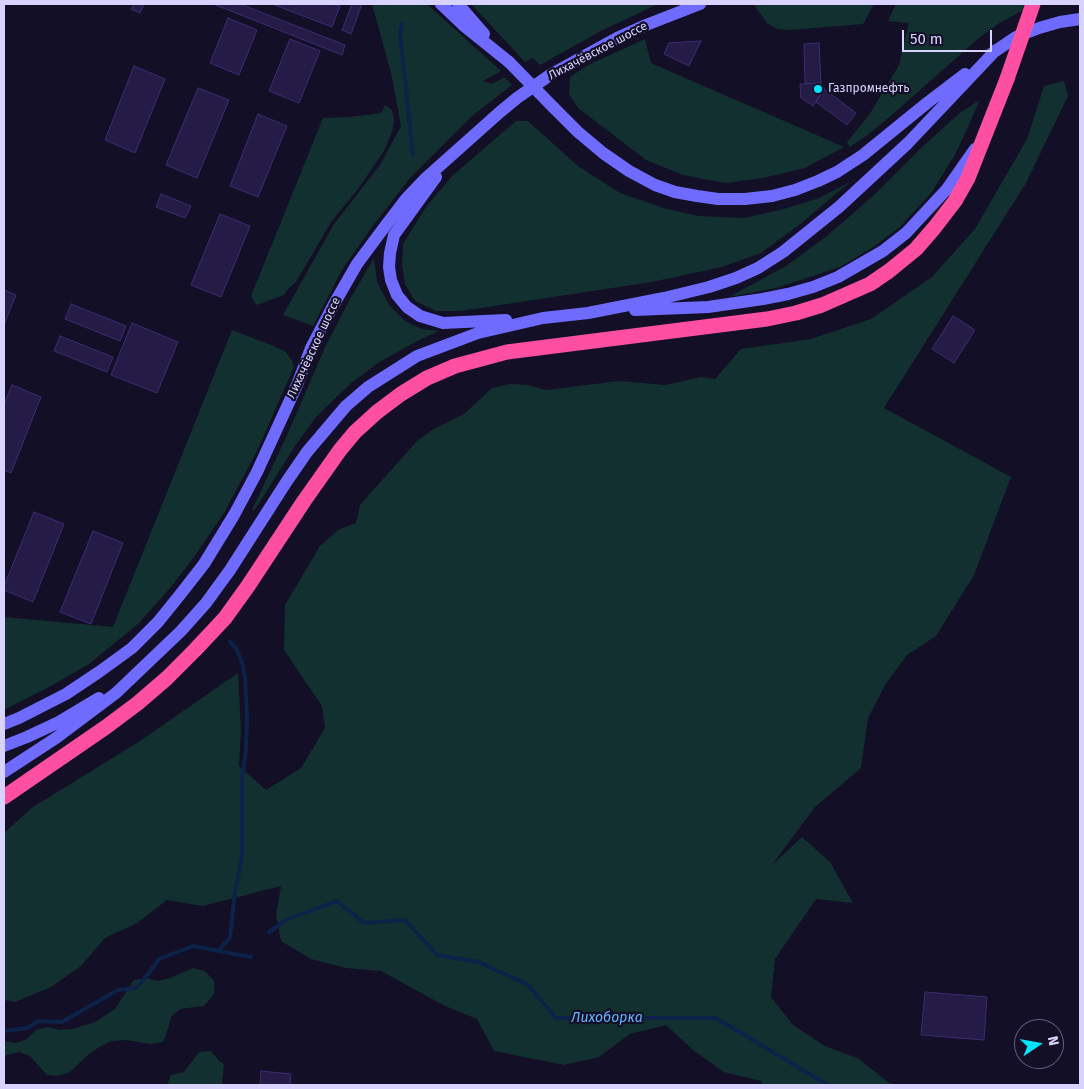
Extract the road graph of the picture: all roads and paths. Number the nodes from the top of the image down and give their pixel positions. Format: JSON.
{"nodes":[{"id":1,"x":441,"y":4,"type":"edge"},
{"id":2,"x":458,"y":4,"type":"edge"},
{"id":3,"x":700,"y":4,"type":"edge"},
{"id":4,"x":1033,"y":4,"type":"edge"},
{"id":5,"x":1080,"y":19,"type":"edge"},
{"id":6,"x":996,"y":50,"type":"junction"},
{"id":7,"x":508,"y":61,"type":"junction"},
{"id":8,"x":988,"y":130,"type":"junction"},
{"id":9,"x":458,"y":150,"type":"junction"},
{"id":10,"x":588,"y":313,"type":"junction"},
{"id":11,"x":543,"y":318,"type":"junction"},
{"id":12,"x":139,"y":671,"type":"junction"},
{"id":13,"x":4,"y":724,"type":"edge"},
{"id":14,"x":4,"y":746,"type":"edge"},
{"id":15,"x":4,"y":772,"type":"edge"},
{"id":16,"x":4,"y":797,"type":"edge"}],
"edges":[{"from":1,"to":7,"type":"main road"},
{"from":2,"to":7,"type":"main road"},
{"from":3,"to":9,"type":"main road","name":"Лихачёвское шоссе"},
{"from":4,"to":8,"type":"highway","bridge":true},
{"from":5,"to":6,"type":"main road"},
{"from":6,"to":7,"type":"main road","bridge":true},
{"from":6,"to":10,"type":"main road"},
{"from":8,"to":10,"type":"main road"},
{"from":8,"to":16,"type":"highway"},
{"from":9,"to":11,"type":"main road"},
{"from":9,"to":13,"type":"main road","name":"Лихачёвское шоссе"},
{"from":10,"to":11,"type":"main road"},
{"from":11,"to":12,"type":"main road"},
{"from":12,"to":14,"type":"main road"},
{"from":12,"to":15,"type":"main road"}]}
